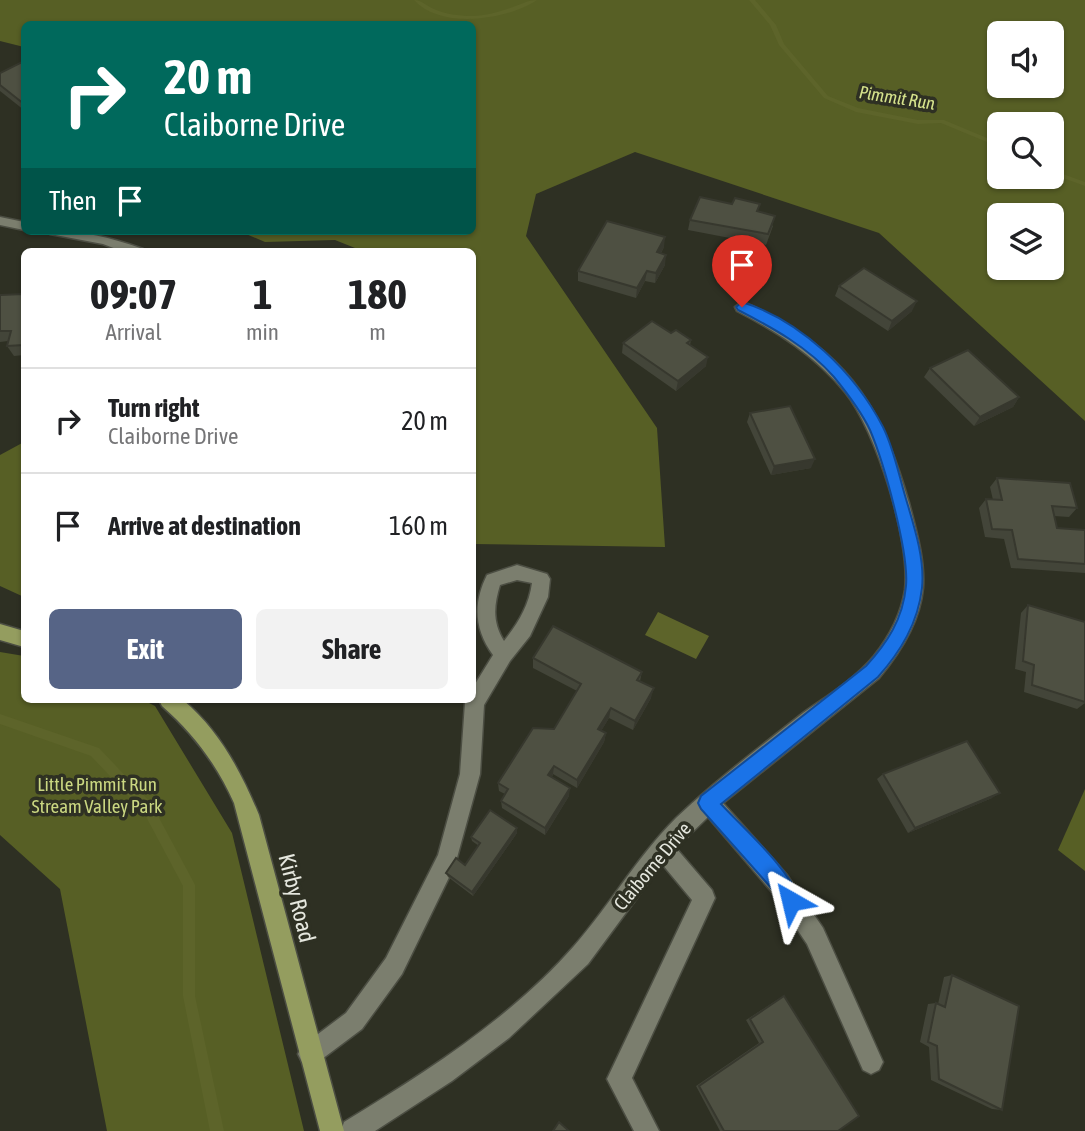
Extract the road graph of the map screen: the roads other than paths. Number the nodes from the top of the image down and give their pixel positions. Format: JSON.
{"nodes":[{"id":1,"x":0,"y":221,"type":"edge"},
{"id":2,"x":21,"y":225,"type":"edge"},
{"id":3,"x":77,"y":235,"type":"edge"},
{"id":4,"x":127,"y":248,"type":"edge"},
{"id":5,"x":742,"y":307,"type":"dead end"},
{"id":6,"x":0,"y":632,"type":"edge"},
{"id":7,"x":21,"y":638,"type":"edge"},
{"id":8,"x":503,"y":655,"type":"dead end"},
{"id":9,"x":476,"y":701,"type":"edge"},
{"id":10,"x":172,"y":703,"type":"edge"},
{"id":11,"x":475,"y":703,"type":"edge"},
{"id":12,"x":708,"y":803,"type":"junction"},
{"id":13,"x":662,"y":848,"type":"junction"},
{"id":14,"x":310,"y":1054,"type":"junction"},
{"id":15,"x":871,"y":1062,"type":"dead end"},
{"id":16,"x":332,"y":1131,"type":"edge"},
{"id":17,"x":353,"y":1131,"type":"edge"},
{"id":18,"x":647,"y":1131,"type":"edge"}],
"edges":[{"from":1,"to":2,"type":"street"},
{"from":3,"to":4,"type":"street"},
{"from":5,"to":12,"type":"street","name":"Claiborne Drive"},
{"from":6,"to":7,"type":"main road"},
{"from":8,"to":9,"type":"street"},
{"from":10,"to":14,"type":"main road","name":"Kirby Road"},
{"from":11,"to":14,"type":"street"},
{"from":12,"to":13,"type":"street","name":"Claiborne Drive"},
{"from":12,"to":15,"type":"street"},
{"from":13,"to":17,"type":"street","name":"Claiborne Drive"},
{"from":13,"to":18,"type":"street"},
{"from":14,"to":16,"type":"main road","name":"Kirby Road"}]}
